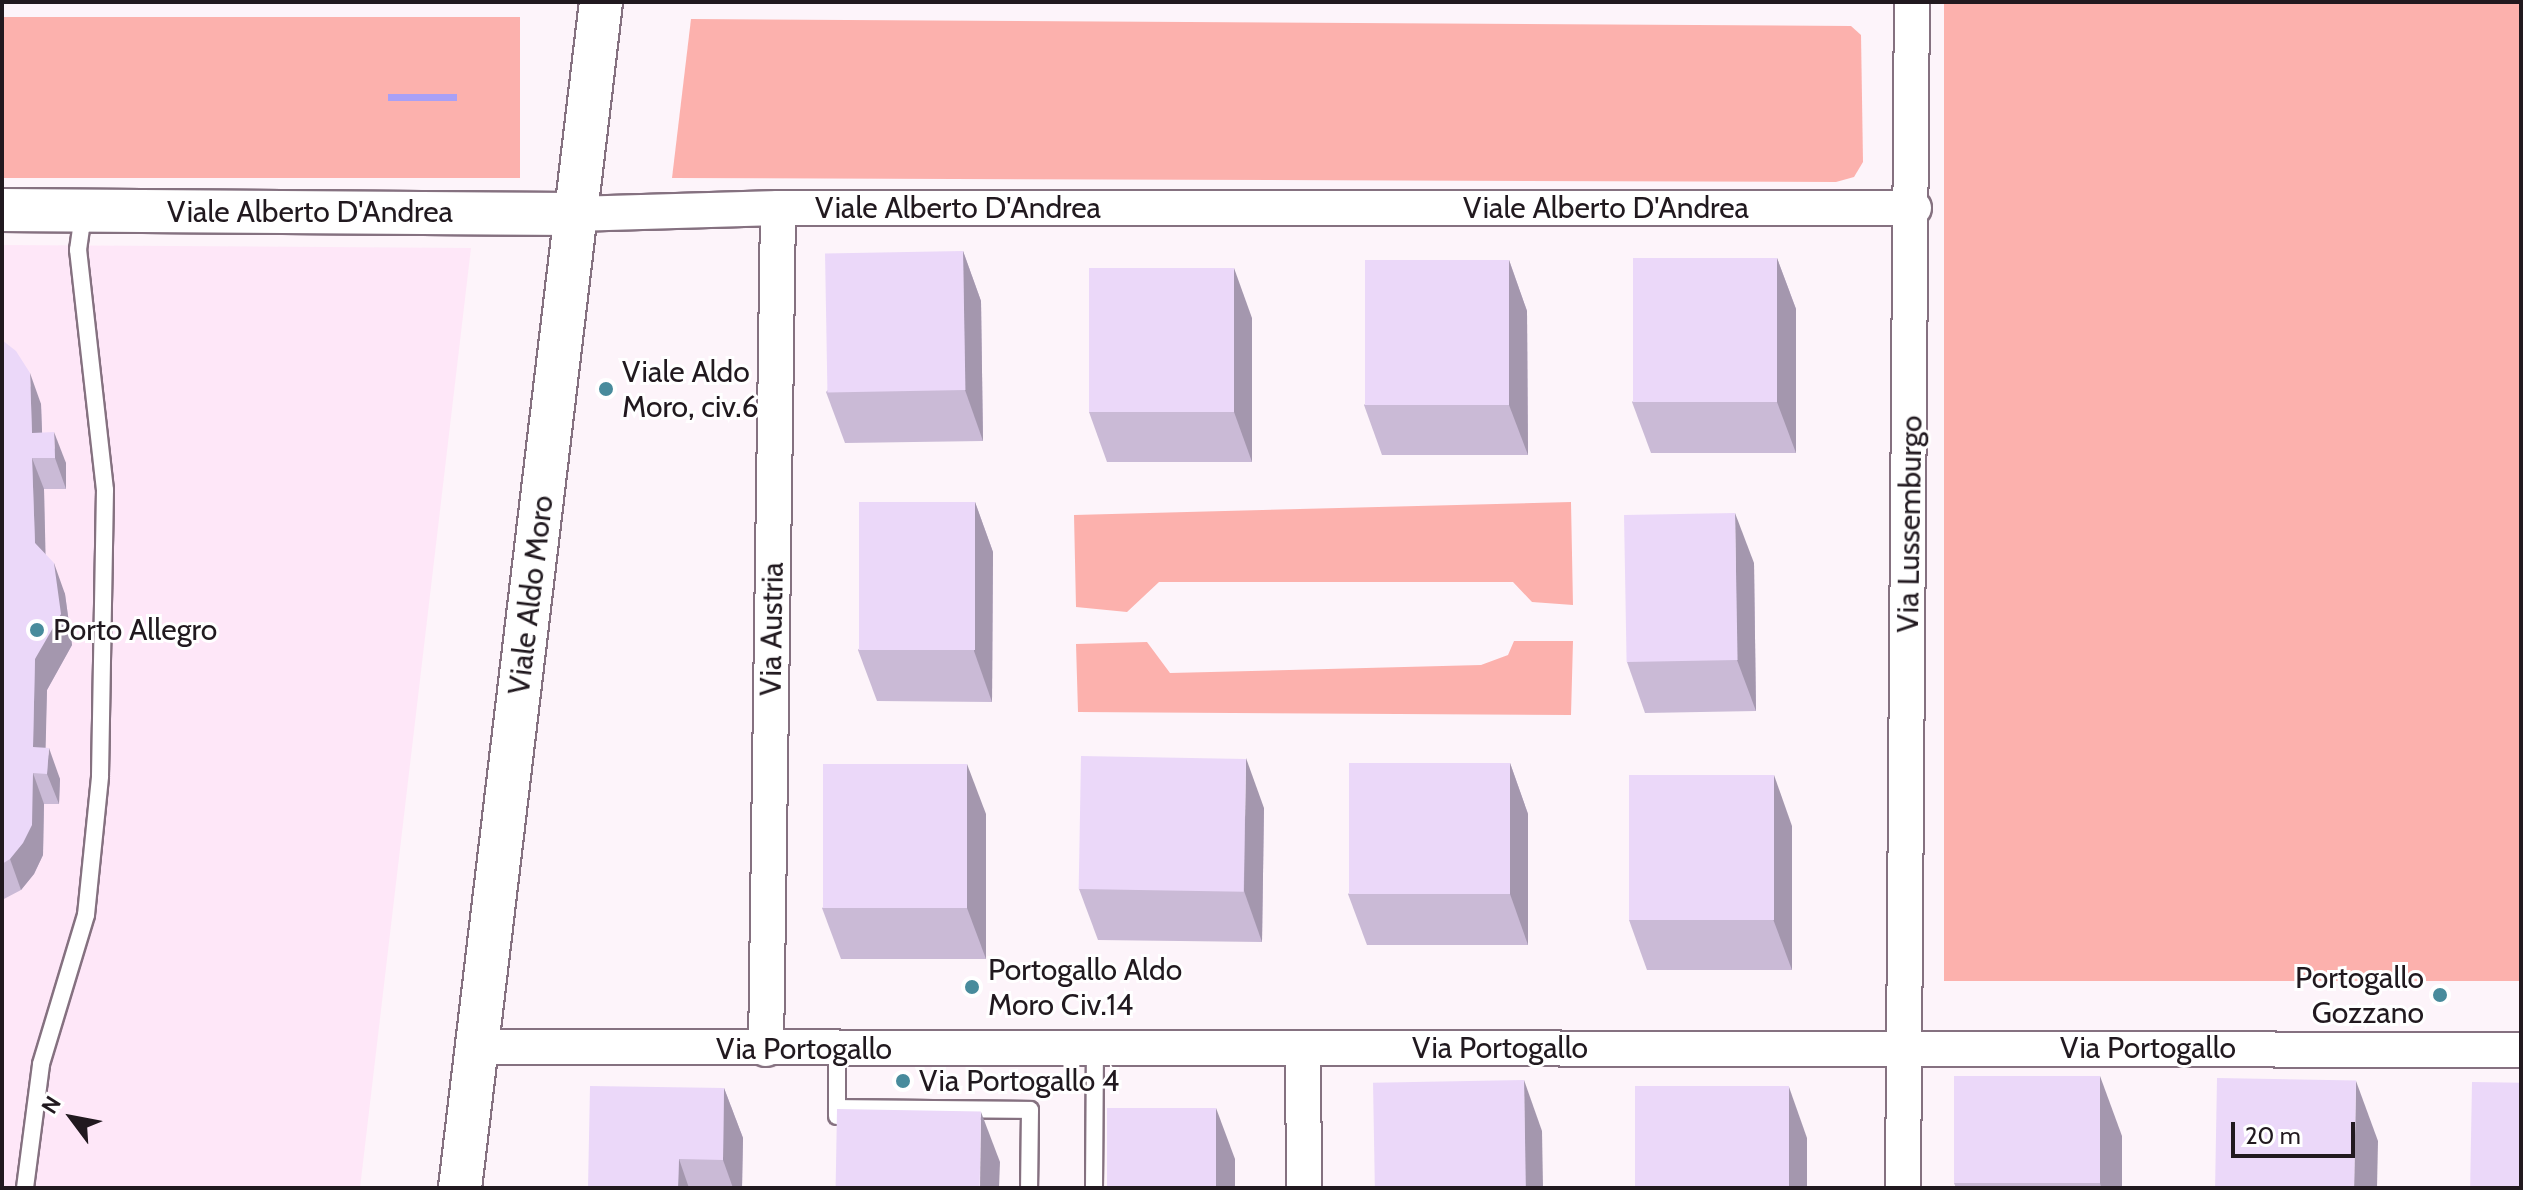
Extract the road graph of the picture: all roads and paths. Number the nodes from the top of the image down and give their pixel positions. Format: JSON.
{"nodes":[{"id":1,"x":601,"y":2,"type":"edge"},
{"id":2,"x":1912,"y":2,"type":"edge"},
{"id":3,"x":778,"y":208,"type":"junction"},
{"id":4,"x":1914,"y":208,"type":"junction"},
{"id":5,"x":2,"y":210,"type":"edge"},
{"id":6,"x":95,"y":211,"type":"junction"},
{"id":7,"x":574,"y":214,"type":"junction"},
{"id":8,"x":1903,"y":1046,"type":"junction"},
{"id":9,"x":478,"y":1047,"type":"junction"},
{"id":10,"x":766,"y":1049,"type":"junction"},
{"id":11,"x":837,"y":1049,"type":"junction"},
{"id":12,"x":1303,"y":1049,"type":"junction"},
{"id":13,"x":1095,"y":1050,"type":"junction"},
{"id":14,"x":2521,"y":1050,"type":"edge"},
{"id":15,"x":837,"y":1108,"type":"junction"},
{"id":16,"x":837,"y":1134,"type":"edge"},
{"id":17,"x":25,"y":1188,"type":"edge"},
{"id":18,"x":460,"y":1188,"type":"edge"},
{"id":19,"x":1029,"y":1188,"type":"edge"},
{"id":20,"x":1094,"y":1188,"type":"edge"},
{"id":21,"x":1304,"y":1188,"type":"edge"},
{"id":22,"x":1903,"y":1188,"type":"edge"}],
"edges":[{"from":1,"to":7,"type":"street","name":"Viale Aldo Moro"},
{"from":2,"to":4,"type":"street","name":"Via Lussemburgo"},
{"from":3,"to":4,"type":"street","name":"Viale Alberto D'Andrea"},
{"from":3,"to":7,"type":"street","name":"Viale Alberto D'Andrea"},
{"from":3,"to":10,"type":"street","name":"Via Austria"},
{"from":4,"to":8,"type":"street","name":"Via Lussemburgo"},
{"from":5,"to":6,"type":"street","name":"Viale Alberto D'Andrea"},
{"from":6,"to":7,"type":"street","name":"Viale Alberto D'Andrea"},
{"from":6,"to":17,"type":"lane"},
{"from":7,"to":9,"type":"street","name":"Viale Aldo Moro"},
{"from":8,"to":12,"type":"street","name":"Via Portogallo"},
{"from":8,"to":14,"type":"street","name":"Via Portogallo"},
{"from":8,"to":22,"type":"street","name":"Via Lussemburgo"},
{"from":9,"to":10,"type":"street","name":"Via Portogallo"},
{"from":9,"to":18,"type":"street","name":"Viale Aldo Moro"},
{"from":10,"to":11,"type":"street","name":"Via Portogallo"},
{"from":11,"to":13,"type":"street","name":"Via Portogallo"},
{"from":11,"to":15,"type":"lane"},
{"from":12,"to":13,"type":"street","name":"Via Portogallo"},
{"from":12,"to":21,"type":"street"},
{"from":13,"to":20,"type":"lane"},
{"from":15,"to":16,"type":"lane"},
{"from":15,"to":19,"type":"lane"}]}
